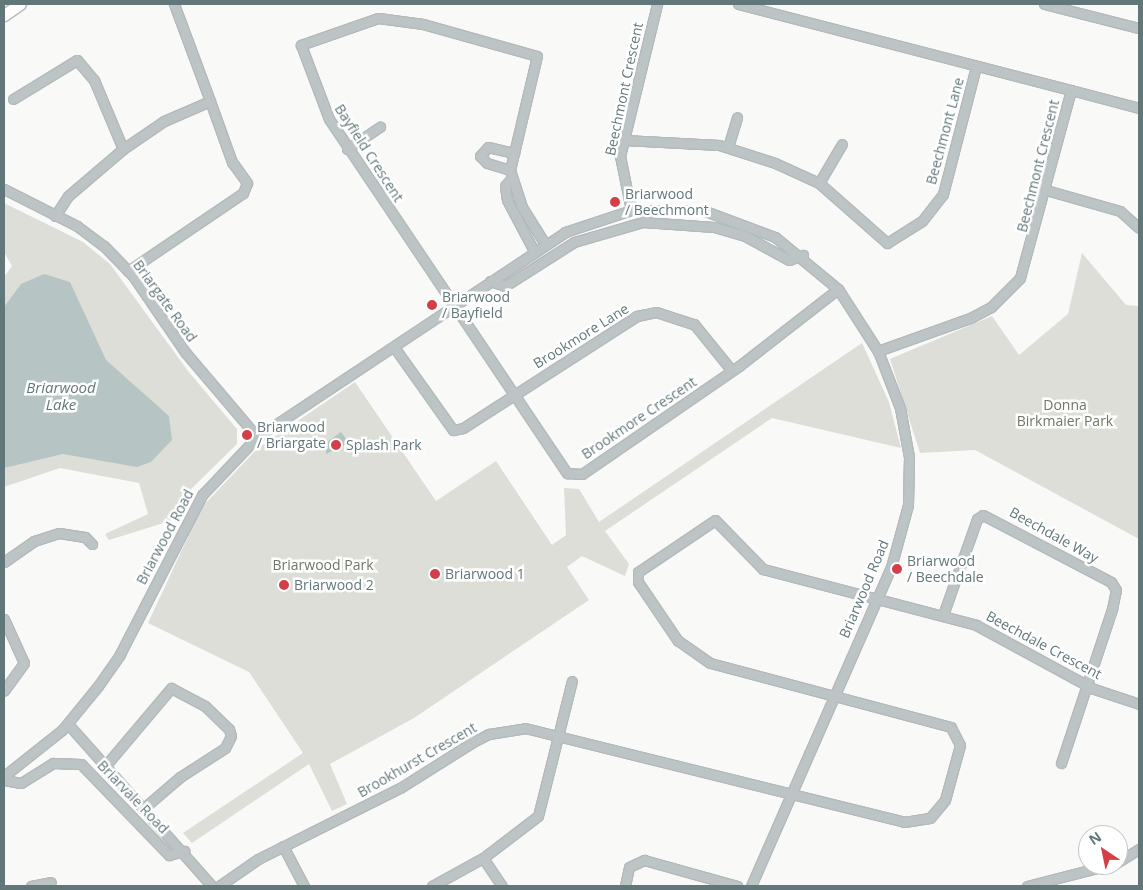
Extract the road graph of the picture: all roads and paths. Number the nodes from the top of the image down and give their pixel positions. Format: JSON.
{"nodes":[{"id":1,"x":20,"y":4,"type":"edge"},
{"id":2,"x":174,"y":4,"type":"edge"},
{"id":3,"x":658,"y":4,"type":"edge"},
{"id":4,"x":738,"y":4,"type":"edge"},
{"id":5,"x":1044,"y":4,"type":"edge"},
{"id":6,"x":4,"y":14,"type":"edge"},
{"id":7,"x":1139,"y":28,"type":"edge"},
{"id":8,"x":976,"y":66,"type":"junction"},
{"id":9,"x":1071,"y":90,"type":"junction"},
{"id":10,"x":13,"y":99,"type":"dead end"},
{"id":11,"x":210,"y":100,"type":"junction"},
{"id":12,"x":1139,"y":108,"type":"edge"},
{"id":13,"x":737,"y":117,"type":"dead end"},
{"id":14,"x":380,"y":127,"type":"dead end"},
{"id":15,"x":624,"y":140,"type":"junction"},
{"id":16,"x":842,"y":144,"type":"dead end"},
{"id":17,"x":728,"y":146,"type":"junction"},
{"id":18,"x":123,"y":149,"type":"junction"},
{"id":19,"x":347,"y":149,"type":"junction"},
{"id":20,"x":514,"y":153,"type":"junction"},
{"id":21,"x":511,"y":174,"type":"junction"},
{"id":22,"x":819,"y":183,"type":"junction"},
{"id":23,"x":4,"y":189,"type":"edge"},
{"id":24,"x":1046,"y":190,"type":"junction"},
{"id":25,"x":631,"y":210,"type":"junction"},
{"id":26,"x":55,"y":216,"type":"junction"},
{"id":27,"x":1139,"y":228,"type":"edge"},
{"id":28,"x":545,"y":244,"type":"junction"},
{"id":29,"x":534,"y":251,"type":"junction"},
{"id":30,"x":803,"y":255,"type":"junction"},
{"id":31,"x":128,"y":271,"type":"junction"},
{"id":32,"x":490,"y":281,"type":"junction"},
{"id":33,"x":838,"y":289,"type":"junction"},
{"id":34,"x":454,"y":304,"type":"junction"},
{"id":35,"x":394,"y":347,"type":"junction"},
{"id":36,"x":878,"y":351,"type":"junction"},
{"id":37,"x":732,"y":371,"type":"junction"},
{"id":38,"x":514,"y":395,"type":"junction"},
{"id":39,"x":258,"y":437,"type":"junction"},
{"id":40,"x":92,"y":544,"type":"dead end"},
{"id":41,"x":4,"y":562,"type":"edge"},
{"id":42,"x":876,"y":598,"type":"junction"},
{"id":43,"x":943,"y":615,"type":"junction"},
{"id":44,"x":4,"y":619,"type":"edge"},
{"id":45,"x":572,"y":681,"type":"dead end"},
{"id":46,"x":1086,"y":684,"type":"junction"},
{"id":47,"x":4,"y":691,"type":"edge"},
{"id":48,"x":834,"y":696,"type":"junction"},
{"id":49,"x":1139,"y":704,"type":"edge"},
{"id":50,"x":68,"y":724,"type":"junction"},
{"id":51,"x":560,"y":734,"type":"junction"},
{"id":52,"x":1061,"y":763,"type":"dead end"},
{"id":53,"x":106,"y":765,"type":"junction"},
{"id":54,"x":4,"y":776,"type":"edge"},
{"id":55,"x":4,"y":780,"type":"edge"},
{"id":56,"x":791,"y":794,"type":"junction"},
{"id":57,"x":145,"y":807,"type":"junction"},
{"id":58,"x":283,"y":846,"type":"junction"},
{"id":59,"x":1139,"y":849,"type":"edge"},
{"id":60,"x":184,"y":851,"type":"junction"},
{"id":61,"x":1128,"y":856,"type":"edge"},
{"id":62,"x":483,"y":858,"type":"junction"},
{"id":63,"x":1078,"y":873,"type":"edge"},
{"id":64,"x":51,"y":882,"type":"dead end"},
{"id":65,"x":31,"y":886,"type":"edge"},
{"id":66,"x":212,"y":886,"type":"edge"},
{"id":67,"x":218,"y":886,"type":"edge"},
{"id":68,"x":304,"y":886,"type":"edge"},
{"id":69,"x":432,"y":886,"type":"edge"},
{"id":70,"x":502,"y":886,"type":"edge"},
{"id":71,"x":625,"y":886,"type":"edge"},
{"id":72,"x":737,"y":886,"type":"edge"},
{"id":73,"x":751,"y":886,"type":"edge"},
{"id":74,"x":1027,"y":886,"type":"edge"}],
"edges":[{"from":1,"to":6,"type":"main road"},
{"from":2,"to":11,"type":"street"},
{"from":3,"to":15,"type":"street","name":"Beechmont Crescent"},
{"from":4,"to":8,"type":"street","name":"Beechmont Crescent"},
{"from":5,"to":7,"type":"street"},
{"from":8,"to":9,"type":"street","name":"Beechmont Crescent"},
{"from":8,"to":22,"type":"street","name":"Beechmont Lane"},
{"from":9,"to":12,"type":"street"},
{"from":9,"to":24,"type":"street","name":"Beechmont Crescent"},
{"from":10,"to":18,"type":"street"},
{"from":11,"to":18,"type":"street"},
{"from":11,"to":31,"type":"street"},
{"from":13,"to":17,"type":"street"},
{"from":14,"to":19,"type":"street"},
{"from":15,"to":17,"type":"street","name":"Beechmont Lane"},
{"from":15,"to":25,"type":"street","name":"Beechmont Crescent"},
{"from":16,"to":22,"type":"street"},
{"from":17,"to":22,"type":"street","name":"Beechmont Lane"},
{"from":18,"to":26,"type":"street"},
{"from":19,"to":20,"type":"street","name":"Bayfield Crescent"},
{"from":19,"to":34,"type":"street","name":"Bayfield Crescent"},
{"from":20,"to":21,"type":"street","name":"Bayfield Crescent"},
{"from":20,"to":21,"type":"street"},
{"from":21,"to":28,"type":"street"},
{"from":21,"to":29,"type":"street","name":"Bayfield Crescent"},
{"from":23,"to":26,"type":"street","name":"Briargate Road"},
{"from":24,"to":27,"type":"street"},
{"from":24,"to":36,"type":"street","name":"Beechmont Crescent"},
{"from":25,"to":28,"type":"street","name":"Briarwood Road"},
{"from":25,"to":30,"type":"street","name":"Briarwood Road"},
{"from":26,"to":31,"type":"street","name":"Briargate Road"},
{"from":28,"to":29,"type":"street","name":"Briarwood Road"},
{"from":29,"to":32,"type":"street","name":"Briarwood Road"},
{"from":30,"to":32,"type":"street"},
{"from":30,"to":33,"type":"street","name":"Briarwood Road"},
{"from":31,"to":39,"type":"street","name":"Briargate Road"},
{"from":32,"to":34,"type":"street","name":"Briarwood Road"},
{"from":33,"to":36,"type":"street","name":"Briarwood Road"},
{"from":33,"to":37,"type":"street","name":"Brookmore Crescent"},
{"from":34,"to":35,"type":"street","name":"Briarwood Road"},
{"from":34,"to":38,"type":"street","name":"Brookmore Crescent"},
{"from":35,"to":38,"type":"street","name":"Brookmore Lane"},
{"from":35,"to":39,"type":"street","name":"Briarwood Road"},
{"from":36,"to":42,"type":"street","name":"Briarwood Road"},
{"from":37,"to":38,"type":"street","name":"Brookmore Lane"},
{"from":37,"to":38,"type":"street","name":"Brookmore Crescent"},
{"from":39,"to":50,"type":"street","name":"Briarwood Road"},
{"from":40,"to":41,"type":"street"},
{"from":42,"to":43,"type":"street","name":"Beechdale Crescent"},
{"from":42,"to":48,"type":"street","name":"Briarwood Road"},
{"from":42,"to":48,"type":"street","name":"Beechdale Crescent"},
{"from":43,"to":46,"type":"street","name":"Beechdale Crescent"},
{"from":43,"to":46,"type":"street","name":"Beechdale Way"},
{"from":44,"to":47,"type":"street"},
{"from":45,"to":51,"type":"street"},
{"from":46,"to":49,"type":"street","name":"Beechdale Crescent"},
{"from":46,"to":52,"type":"street"},
{"from":48,"to":56,"type":"street","name":"Briarwood Road"},
{"from":48,"to":56,"type":"street","name":"Brookhurst Crescent"},
{"from":50,"to":53,"type":"street","name":"Briarvale Road"},
{"from":50,"to":54,"type":"street","name":"Briarwood Road"},
{"from":51,"to":56,"type":"street","name":"Brookhurst Crescent"},
{"from":51,"to":58,"type":"street","name":"Brookhurst Crescent"},
{"from":51,"to":62,"type":"street"},
{"from":53,"to":57,"type":"street","name":"Briarvale Road"},
{"from":53,"to":57,"type":"street"},
{"from":55,"to":60,"type":"street","name":"Briarvale Road"},
{"from":56,"to":73,"type":"street","name":"Briarwood Road"},
{"from":57,"to":60,"type":"street","name":"Briarvale Road"},
{"from":58,"to":67,"type":"street","name":"Brookhurst Crescent"},
{"from":58,"to":68,"type":"street"},
{"from":59,"to":61,"type":"street"},
{"from":60,"to":66,"type":"street","name":"Briarvale Road"},
{"from":62,"to":69,"type":"street"},
{"from":62,"to":70,"type":"street"},
{"from":63,"to":74,"type":"street"},
{"from":64,"to":65,"type":"street"},
{"from":71,"to":72,"type":"street"}]}
